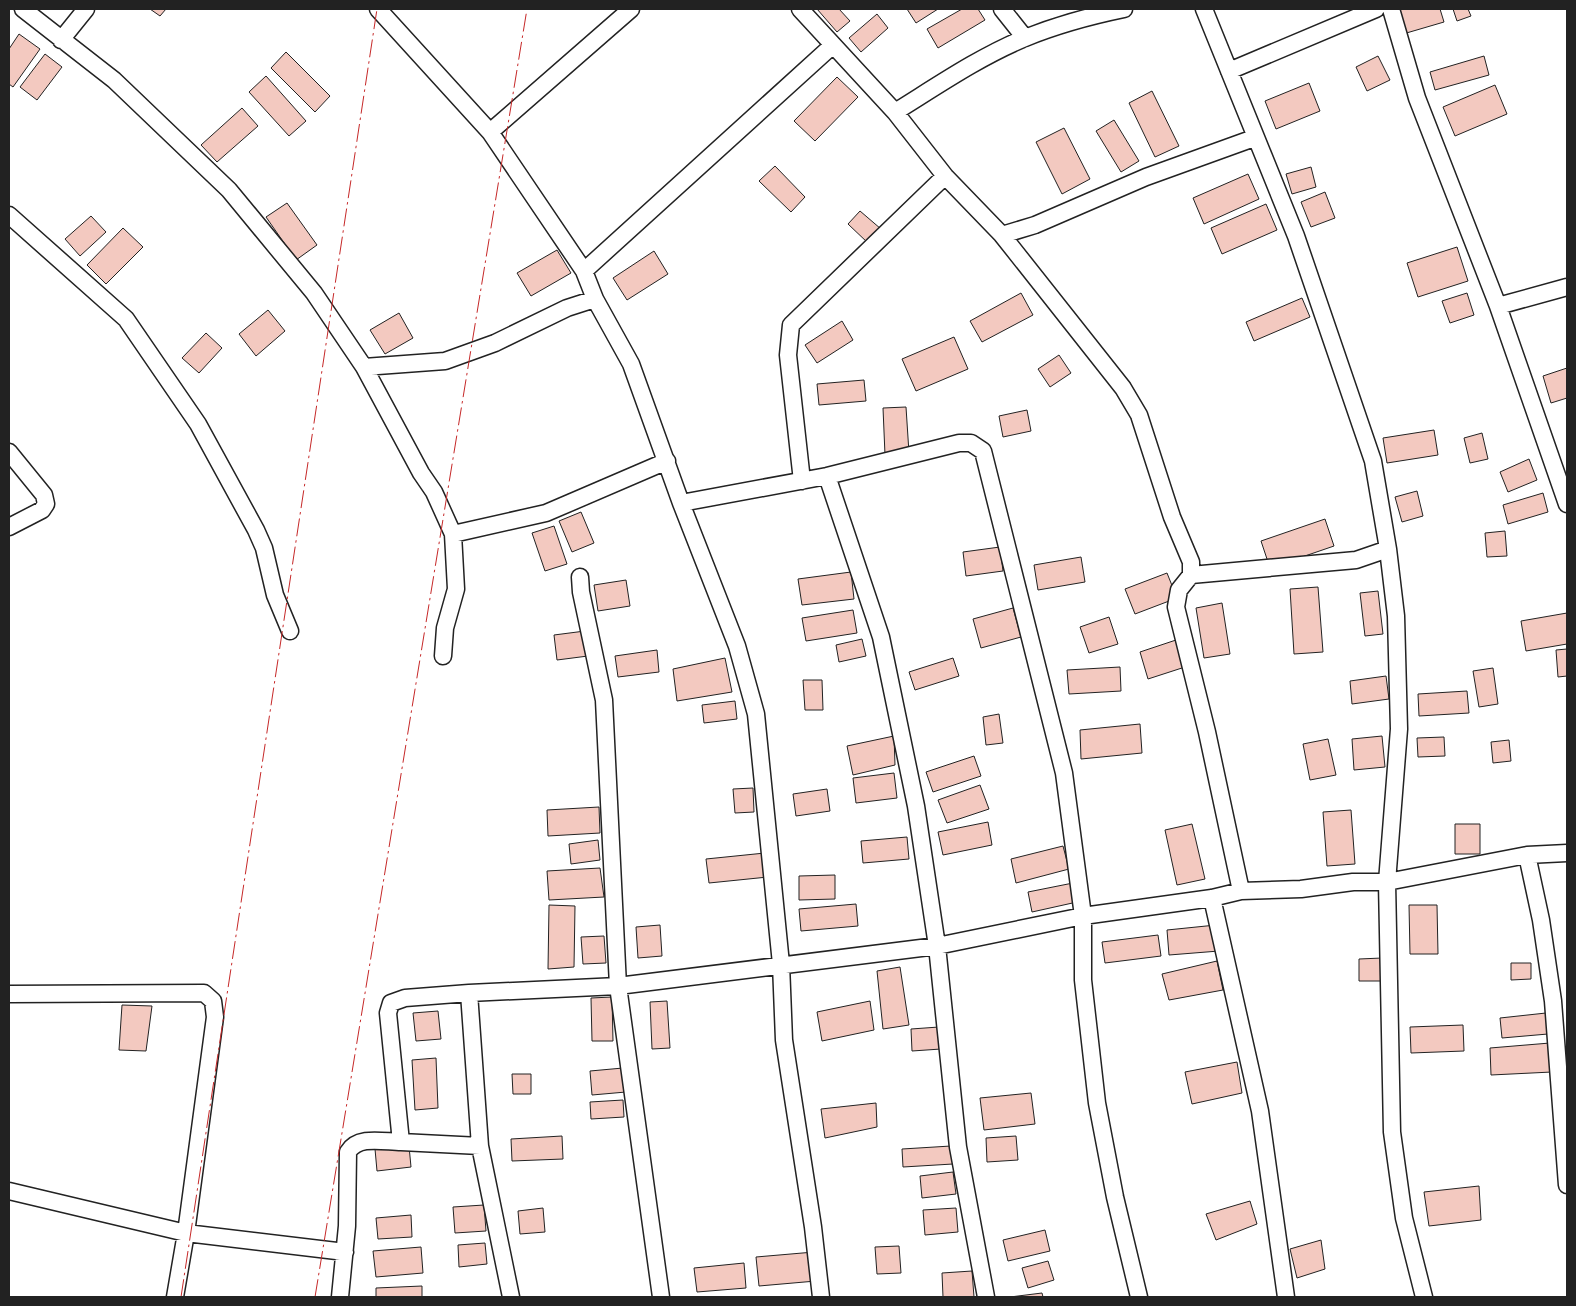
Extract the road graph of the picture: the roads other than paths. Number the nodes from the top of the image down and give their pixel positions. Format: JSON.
{"nodes":[{"id":1,"x":23,"y":9,"type":"edge"},
{"id":2,"x":86,"y":9,"type":"edge"},
{"id":3,"x":378,"y":9,"type":"edge"},
{"id":4,"x":631,"y":9,"type":"edge"},
{"id":5,"x":800,"y":9,"type":"edge"},
{"id":6,"x":1002,"y":9,"type":"edge"},
{"id":7,"x":1124,"y":9,"type":"edge"},
{"id":8,"x":1204,"y":9,"type":"edge"},
{"id":9,"x":1376,"y":9,"type":"edge"},
{"id":10,"x":1391,"y":9,"type":"edge"},
{"id":11,"x":1025,"y":38,"type":"junction"},
{"id":12,"x":61,"y":40,"type":"junction"},
{"id":13,"x":832,"y":45,"type":"junction"},
{"id":14,"x":1228,"y":71,"type":"junction"},
{"id":15,"x":895,"y":112,"type":"junction"},
{"id":16,"x":490,"y":132,"type":"junction"},
{"id":17,"x":1254,"y":138,"type":"junction"},
{"id":18,"x":945,"y":176,"type":"junction"},
{"id":19,"x":9,"y":215,"type":"edge"},
{"id":20,"x":1002,"y":234,"type":"junction"},
{"id":21,"x":584,"y":271,"type":"junction"},
{"id":22,"x":1567,"y":287,"type":"edge"},
{"id":23,"x":596,"y":299,"type":"junction"},
{"id":24,"x":1498,"y":306,"type":"junction"},
{"id":25,"x":364,"y":368,"type":"junction"},
{"id":26,"x":9,"y":452,"type":"edge"},
{"id":27,"x":667,"y":461,"type":"junction"},
{"id":28,"x":827,"y":476,"type":"junction"},
{"id":29,"x":802,"y":481,"type":"junction"},
{"id":30,"x":681,"y":503,"type":"junction"},
{"id":31,"x":1567,"y":504,"type":"edge"},
{"id":32,"x":9,"y":527,"type":"edge"},
{"id":33,"x":453,"y":534,"type":"junction"},
{"id":34,"x":1388,"y":549,"type":"junction"},
{"id":35,"x":1191,"y":575,"type":"junction"},
{"id":36,"x":580,"y":577,"type":"dead end"},
{"id":37,"x":290,"y":630,"type":"dead end"},
{"id":38,"x":443,"y":656,"type":"dead end"},
{"id":39,"x":1567,"y":853,"type":"edge"},
{"id":40,"x":1528,"y":855,"type":"junction"},
{"id":41,"x":1387,"y":882,"type":"junction"},
{"id":42,"x":1241,"y":892,"type":"junction"},
{"id":43,"x":1212,"y":898,"type":"junction"},
{"id":44,"x":1083,"y":916,"type":"junction"},
{"id":45,"x":937,"y":946,"type":"junction"},
{"id":46,"x":781,"y":964,"type":"junction"},
{"id":47,"x":618,"y":986,"type":"junction"},
{"id":48,"x":470,"y":992,"type":"junction"},
{"id":49,"x":9,"y":994,"type":"edge"},
{"id":50,"x":401,"y":1142,"type":"junction"},
{"id":51,"x":480,"y":1146,"type":"junction"},
{"id":52,"x":1567,"y":1186,"type":"edge"},
{"id":53,"x":9,"y":1190,"type":"edge"},
{"id":54,"x":186,"y":1233,"type":"junction"},
{"id":55,"x":344,"y":1252,"type":"junction"},
{"id":56,"x":175,"y":1297,"type":"edge"},
{"id":57,"x":340,"y":1297,"type":"edge"},
{"id":58,"x":511,"y":1297,"type":"edge"},
{"id":59,"x":661,"y":1297,"type":"edge"},
{"id":60,"x":821,"y":1297,"type":"edge"},
{"id":61,"x":986,"y":1297,"type":"edge"},
{"id":62,"x":1139,"y":1297,"type":"edge"},
{"id":63,"x":1286,"y":1297,"type":"edge"},
{"id":64,"x":1424,"y":1297,"type":"edge"}],
"edges":[{"from":1,"to":12,"type":"street"},
{"from":2,"to":12,"type":"street"},
{"from":3,"to":16,"type":"street"},
{"from":4,"to":16,"type":"street"},
{"from":5,"to":13,"type":"street"},
{"from":6,"to":11,"type":"street"},
{"from":7,"to":11,"type":"street"},
{"from":8,"to":14,"type":"street"},
{"from":9,"to":14,"type":"street"},
{"from":10,"to":24,"type":"street"},
{"from":11,"to":15,"type":"street"},
{"from":12,"to":25,"type":"street"},
{"from":13,"to":15,"type":"street"},
{"from":13,"to":21,"type":"street"},
{"from":14,"to":17,"type":"street"},
{"from":15,"to":18,"type":"street"},
{"from":16,"to":21,"type":"street"},
{"from":17,"to":20,"type":"street"},
{"from":17,"to":34,"type":"street"},
{"from":18,"to":20,"type":"street"},
{"from":18,"to":29,"type":"street"},
{"from":19,"to":37,"type":"street"},
{"from":20,"to":35,"type":"street"},
{"from":21,"to":23,"type":"street"},
{"from":22,"to":24,"type":"street"},
{"from":23,"to":25,"type":"street"},
{"from":23,"to":27,"type":"street"},
{"from":24,"to":31,"type":"street"},
{"from":25,"to":33,"type":"street"},
{"from":26,"to":32,"type":"street"},
{"from":27,"to":30,"type":"street"},
{"from":27,"to":33,"type":"street"},
{"from":28,"to":29,"type":"street"},
{"from":28,"to":44,"type":"street"},
{"from":28,"to":45,"type":"street"},
{"from":29,"to":30,"type":"street"},
{"from":30,"to":46,"type":"street"},
{"from":33,"to":38,"type":"street"},
{"from":34,"to":35,"type":"street"},
{"from":34,"to":41,"type":"street"},
{"from":35,"to":42,"type":"street"},
{"from":36,"to":47,"type":"street"},
{"from":39,"to":40,"type":"street"},
{"from":40,"to":41,"type":"street"},
{"from":40,"to":52,"type":"street"},
{"from":41,"to":42,"type":"street"},
{"from":41,"to":64,"type":"street"},
{"from":42,"to":43,"type":"street"},
{"from":43,"to":44,"type":"street"},
{"from":43,"to":63,"type":"street"},
{"from":44,"to":45,"type":"street"},
{"from":44,"to":62,"type":"street"},
{"from":45,"to":46,"type":"street"},
{"from":45,"to":61,"type":"street"},
{"from":46,"to":47,"type":"street"},
{"from":46,"to":60,"type":"street"},
{"from":47,"to":48,"type":"street"},
{"from":47,"to":59,"type":"street"},
{"from":48,"to":50,"type":"street"},
{"from":48,"to":51,"type":"street"},
{"from":49,"to":54,"type":"street"},
{"from":50,"to":51,"type":"street"},
{"from":50,"to":55,"type":"street"},
{"from":51,"to":58,"type":"street"},
{"from":53,"to":54,"type":"street"},
{"from":54,"to":55,"type":"street"},
{"from":54,"to":56,"type":"street"},
{"from":55,"to":57,"type":"street"}]}
